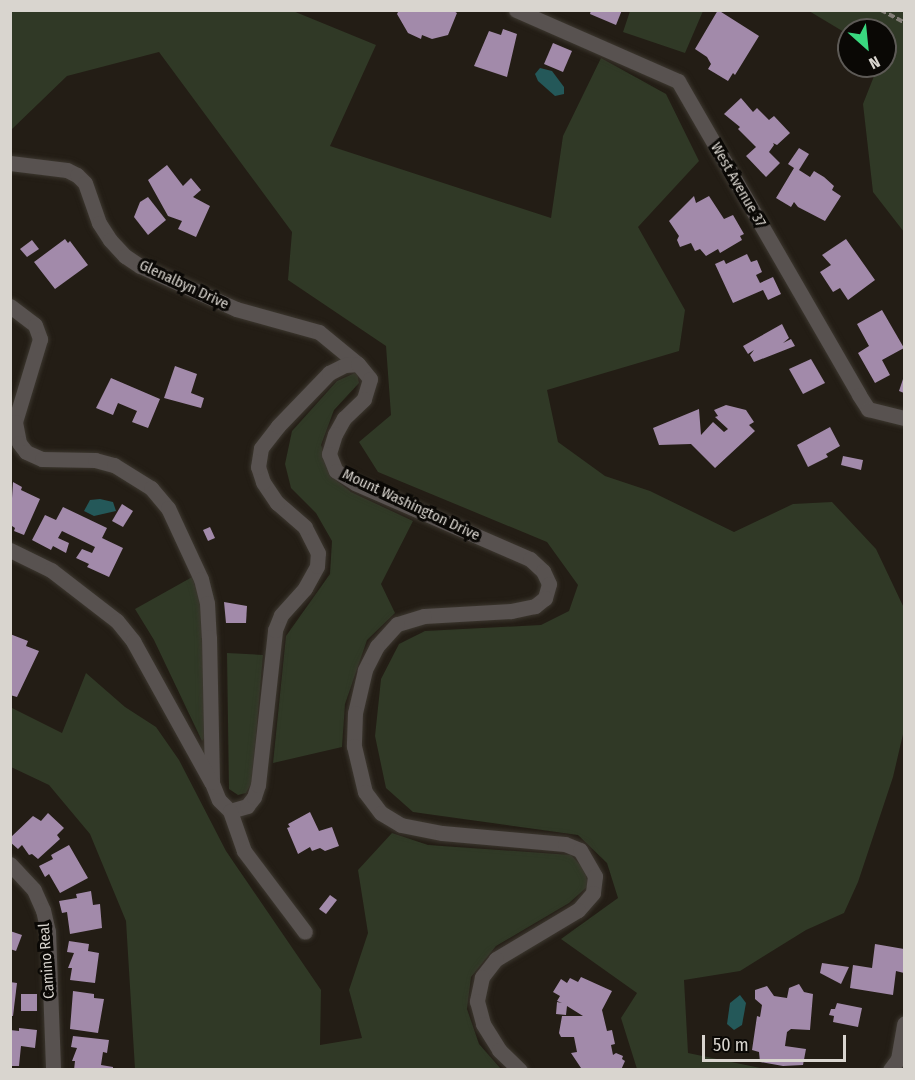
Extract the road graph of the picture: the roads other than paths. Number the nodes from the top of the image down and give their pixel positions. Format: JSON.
{"nodes":[{"id":1,"x":516,"y":10,"type":"edge"},
{"id":2,"x":10,"y":163,"type":"edge"},
{"id":3,"x":10,"y":306,"type":"edge"},
{"id":4,"x":358,"y":364,"type":"junction"},
{"id":5,"x":904,"y":418,"type":"edge"},
{"id":6,"x":10,"y":550,"type":"edge"},
{"id":7,"x":212,"y":783,"type":"junction"},
{"id":8,"x":230,"y":811,"type":"junction"},
{"id":9,"x":10,"y":864,"type":"edge"},
{"id":10,"x":305,"y":932,"type":"dead end"},
{"id":11,"x":904,"y":1024,"type":"edge"},
{"id":12,"x":53,"y":1070,"type":"edge"},
{"id":13,"x":520,"y":1070,"type":"edge"},
{"id":14,"x":890,"y":1070,"type":"edge"}],
"edges":[{"from":1,"to":5,"type":"street","name":"West Avenue 37"},
{"from":2,"to":4,"type":"street","name":"Glenalbyn Drive"},
{"from":3,"to":7,"type":"street"},
{"from":4,"to":8,"type":"street"},
{"from":4,"to":13,"type":"street","name":"Mount Washington Drive"},
{"from":6,"to":7,"type":"street"},
{"from":7,"to":8,"type":"street"},
{"from":8,"to":10,"type":"street"},
{"from":9,"to":12,"type":"street","name":"Camino Real"},
{"from":11,"to":14,"type":"street"}]}
